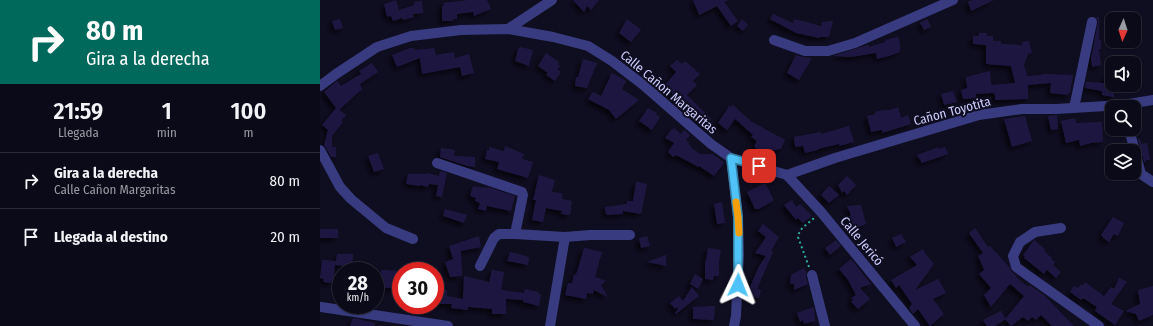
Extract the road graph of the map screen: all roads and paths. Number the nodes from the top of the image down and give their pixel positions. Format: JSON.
{"nodes":[{"id":1,"x":552,"y":0,"type":"edge"},
{"id":2,"x":954,"y":0,"type":"edge"},
{"id":3,"x":1092,"y":22,"type":"dead end"},
{"id":4,"x":508,"y":29,"type":"junction"},
{"id":5,"x":774,"y":40,"type":"dead end"},
{"id":6,"x":320,"y":86,"type":"edge"},
{"id":7,"x":1153,"y":100,"type":"edge"},
{"id":8,"x":1141,"y":102,"type":"edge"},
{"id":9,"x":1105,"y":107,"type":"edge"},
{"id":10,"x":1074,"y":108,"type":"junction"},
{"id":11,"x":1131,"y":136,"type":"edge"},
{"id":12,"x":320,"y":150,"type":"edge"},
{"id":13,"x":731,"y":158,"type":"junction"},
{"id":14,"x":437,"y":163,"type":"dead end"},
{"id":15,"x":787,"y":175,"type":"junction"},
{"id":16,"x":1153,"y":182,"type":"edge"},
{"id":17,"x":821,"y":212,"type":"junction"},
{"id":18,"x":1061,"y":228,"type":"dead end"},
{"id":19,"x":515,"y":234,"type":"junction"},
{"id":20,"x":630,"y":234,"type":"dead end"},
{"id":21,"x":565,"y":237,"type":"junction"},
{"id":22,"x":413,"y":239,"type":"dead end"},
{"id":23,"x":480,"y":266,"type":"dead end"},
{"id":24,"x":812,"y":275,"type":"joint"},
{"id":25,"x":321,"y":307,"type":"dead end"},
{"id":26,"x":736,"y":316,"type":"junction"},
{"id":27,"x":448,"y":326,"type":"edge"},
{"id":28,"x":550,"y":326,"type":"edge"},
{"id":29,"x":734,"y":326,"type":"edge"},
{"id":30,"x":741,"y":326,"type":"edge"},
{"id":31,"x":825,"y":326,"type":"edge"},
{"id":32,"x":916,"y":326,"type":"edge"},
{"id":33,"x":1099,"y":326,"type":"edge"}],
"edges":[{"from":1,"to":4,"type":"street"},
{"from":2,"to":5,"type":"street"},
{"from":3,"to":10,"type":"street"},
{"from":4,"to":6,"type":"street","name":"Calle Cañon Margaritas"},
{"from":4,"to":13,"type":"street","name":"Calle Cañon Margaritas"},
{"from":7,"to":8,"type":"street","name":"Cañon Toyotita"},
{"from":9,"to":10,"type":"street","name":"Cañon Toyotita"},
{"from":10,"to":15,"type":"street","name":"Cañon Toyotita"},
{"from":11,"to":16,"type":"street"},
{"from":12,"to":22,"type":"street"},
{"from":13,"to":15,"type":"street","name":"Calle Cañon Margaritas"},
{"from":13,"to":26,"type":"street"},
{"from":14,"to":19,"type":"street"},
{"from":15,"to":17,"type":"street","name":"Calle Jericó"},
{"from":17,"to":24,"type":"path"},
{"from":17,"to":32,"type":"street","name":"Calle Jericó"},
{"from":18,"to":33,"type":"street"},
{"from":19,"to":21,"type":"street"},
{"from":19,"to":23,"type":"street"},
{"from":20,"to":21,"type":"street"},
{"from":21,"to":28,"type":"street"},
{"from":24,"to":31,"type":"street"},
{"from":25,"to":27,"type":"street"},
{"from":26,"to":29,"type":"street"},
{"from":26,"to":30,"type":"street"}]}
